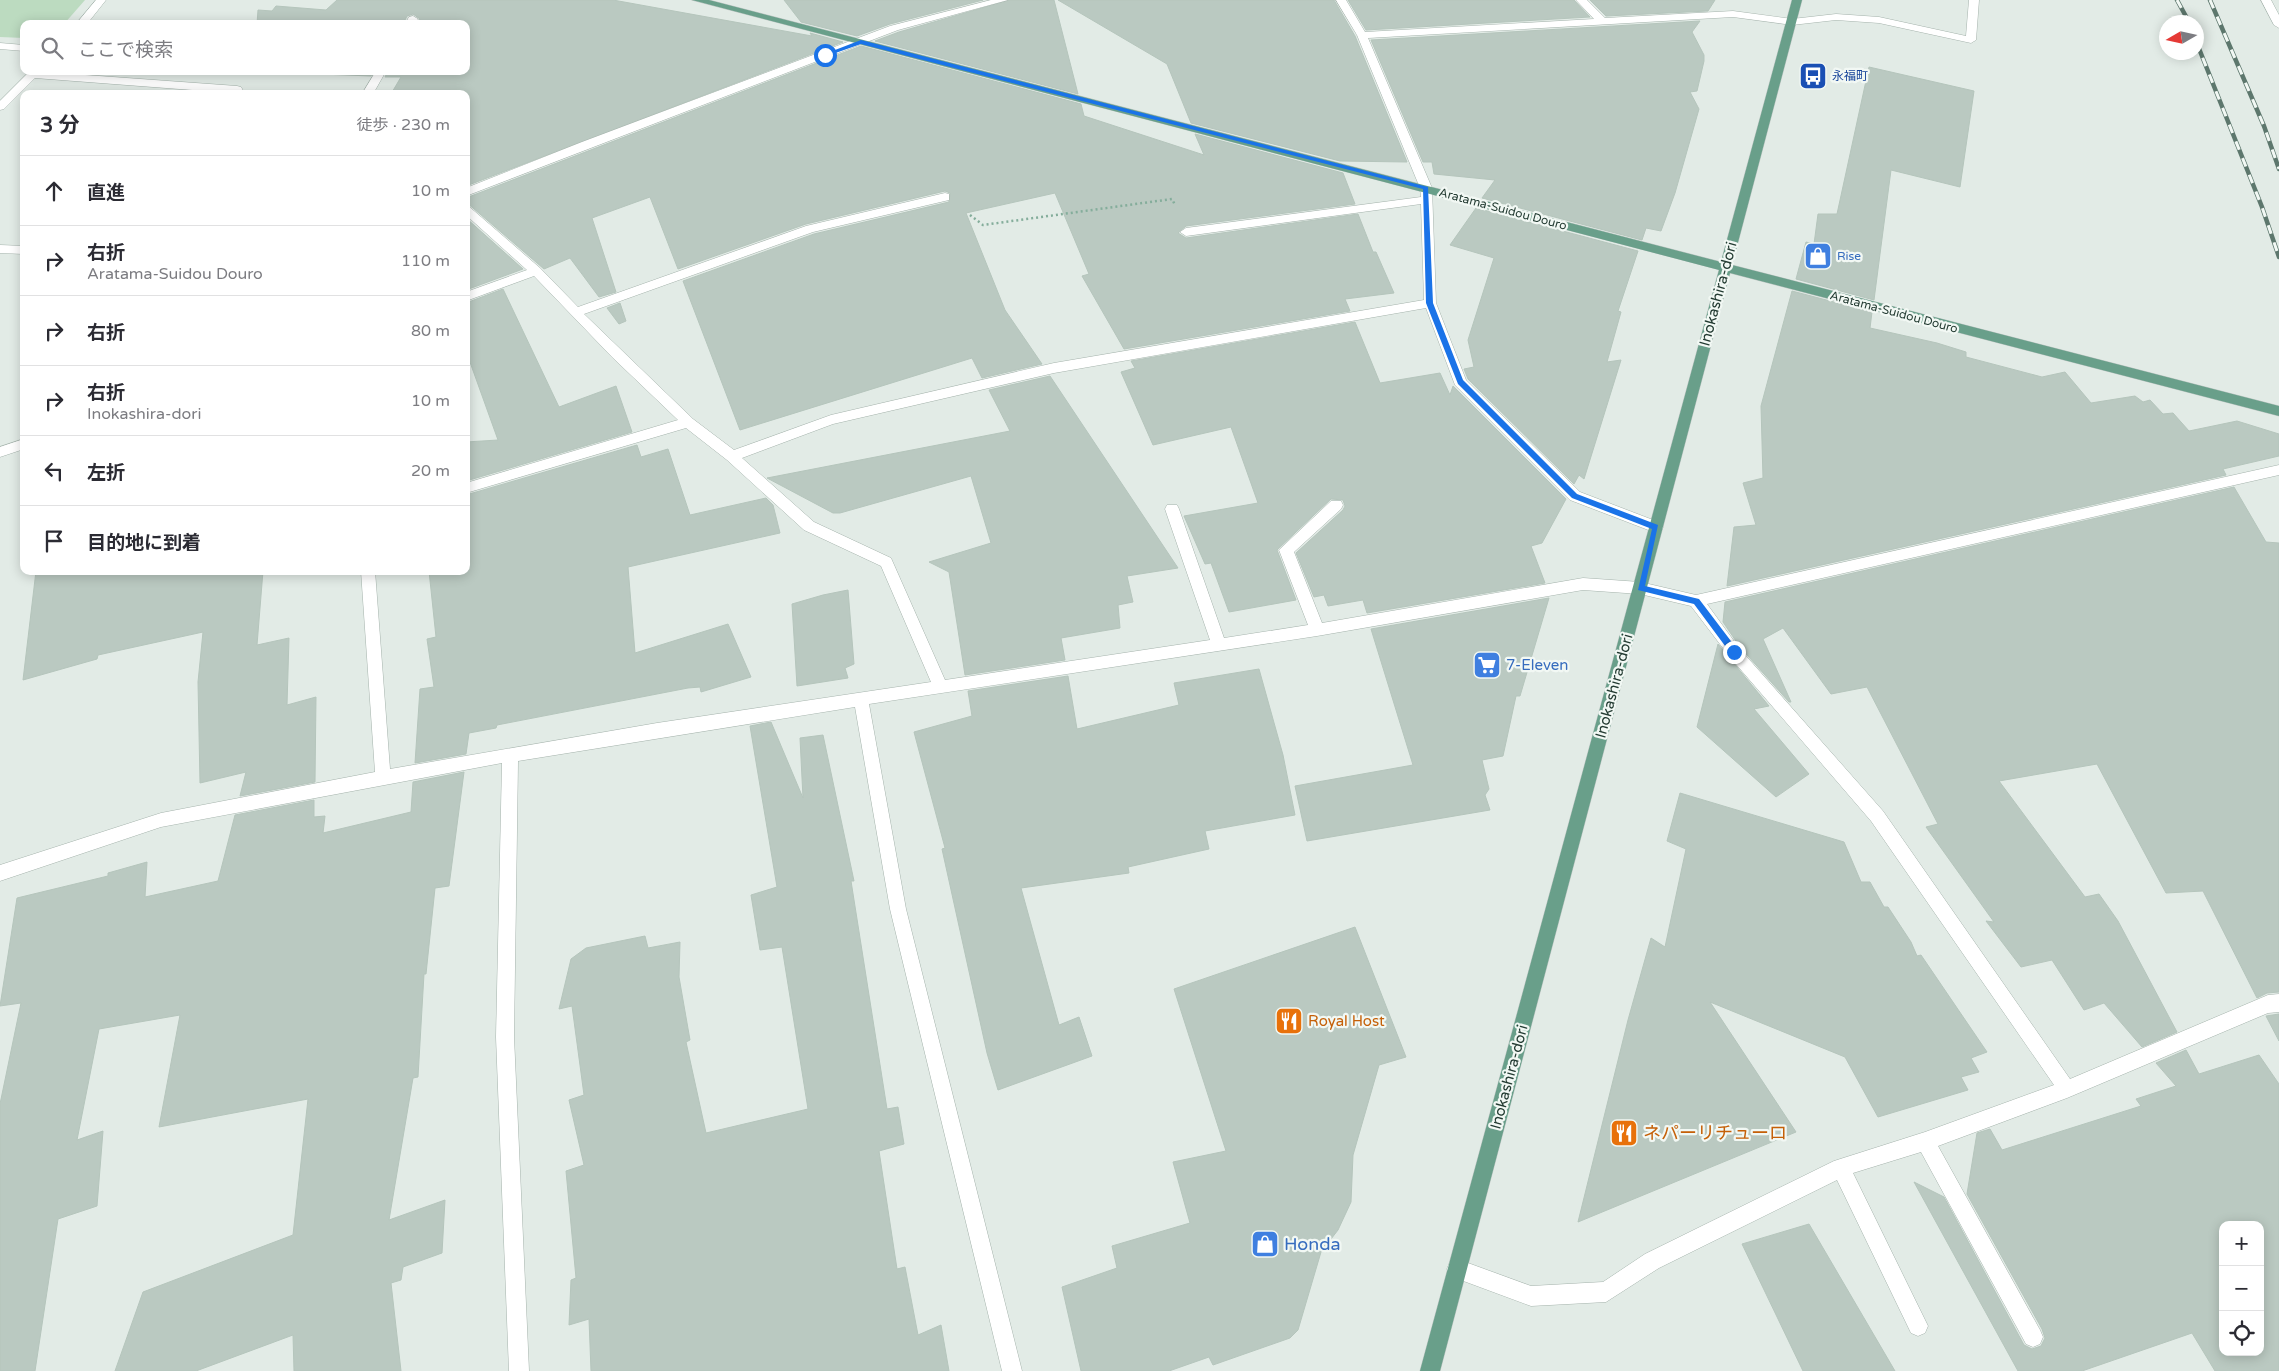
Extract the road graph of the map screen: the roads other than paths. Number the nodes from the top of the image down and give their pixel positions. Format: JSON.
{"nodes":[{"id":1,"x":101,"y":0,"type":"edge"},
{"id":2,"x":697,"y":0,"type":"edge"},
{"id":3,"x":1003,"y":0,"type":"edge"},
{"id":4,"x":1341,"y":0,"type":"edge"},
{"id":5,"x":1581,"y":0,"type":"edge"},
{"id":6,"x":1798,"y":0,"type":"edge"},
{"id":7,"x":1974,"y":0,"type":"edge"},
{"id":8,"x":2266,"y":0,"type":"edge"},
{"id":9,"x":84,"y":20,"type":"edge"},
{"id":10,"x":1601,"y":20,"type":"junction"},
{"id":11,"x":1792,"y":22,"type":"junction"},
{"id":12,"x":2279,"y":26,"type":"edge"},
{"id":13,"x":1362,"y":35,"type":"junction"},
{"id":14,"x":861,"y":42,"type":"junction"},
{"id":15,"x":0,"y":46,"type":"edge"},
{"id":16,"x":20,"y":48,"type":"edge"},
{"id":17,"x":32,"y":75,"type":"edge"},
{"id":18,"x":59,"y":75,"type":"edge"},
{"id":19,"x":379,"y":75,"type":"edge"},
{"id":20,"x":238,"y":90,"type":"edge"},
{"id":21,"x":369,"y":90,"type":"edge"},
{"id":22,"x":0,"y":107,"type":"edge"},
{"id":23,"x":470,"y":190,"type":"edge"},
{"id":24,"x":1426,"y":194,"type":"junction"},
{"id":25,"x":945,"y":197,"type":"road end"},
{"id":26,"x":470,"y":212,"type":"edge"},
{"id":27,"x":1186,"y":232,"type":"road end"},
{"id":28,"x":0,"y":249,"type":"edge"},
{"id":29,"x":20,"y":250,"type":"edge"},
{"id":30,"x":1726,"y":267,"type":"junction"},
{"id":31,"x":536,"y":271,"type":"junction"},
{"id":32,"x":470,"y":296,"type":"edge"},
{"id":33,"x":1430,"y":303,"type":"junction"},
{"id":34,"x":576,"y":312,"type":"junction"},
{"id":35,"x":2279,"y":411,"type":"edge"},
{"id":36,"x":688,"y":422,"type":"junction"},
{"id":37,"x":20,"y":445,"type":"edge"},
{"id":38,"x":0,"y":452,"type":"edge"},
{"id":39,"x":732,"y":456,"type":"junction"},
{"id":40,"x":2279,"y":470,"type":"edge"},
{"id":41,"x":470,"y":487,"type":"edge"},
{"id":42,"x":1336,"y":505,"type":"dead end"},
{"id":43,"x":1172,"y":509,"type":"dead end"},
{"id":44,"x":1656,"y":527,"type":"junction"},
{"id":45,"x":368,"y":575,"type":"edge"},
{"id":46,"x":1640,"y":588,"type":"junction"},
{"id":47,"x":1696,"y":601,"type":"junction"},
{"id":48,"x":1317,"y":630,"type":"junction"},
{"id":49,"x":1219,"y":644,"type":"junction"},
{"id":50,"x":942,"y":688,"type":"junction"},
{"id":51,"x":860,"y":700,"type":"junction"},
{"id":52,"x":510,"y":756,"type":"junction"},
{"id":53,"x":383,"y":777,"type":"junction"},
{"id":54,"x":0,"y":873,"type":"edge"},
{"id":55,"x":2279,"y":1003,"type":"edge"},
{"id":56,"x":2067,"y":1089,"type":"junction"},
{"id":57,"x":1925,"y":1142,"type":"junction"},
{"id":58,"x":1841,"y":1168,"type":"junction"},
{"id":59,"x":1457,"y":1269,"type":"junction"},
{"id":60,"x":1918,"y":1326,"type":"dead end"},
{"id":61,"x":2033,"y":1336,"type":"dead end"},
{"id":62,"x":519,"y":1371,"type":"edge"},
{"id":63,"x":1012,"y":1371,"type":"edge"},
{"id":64,"x":1430,"y":1371,"type":"edge"}],
"edges":[{"from":1,"to":9,"type":"street"},
{"from":2,"to":14,"type":"main road","name":"Aratama-Suidou Douro"},
{"from":3,"to":14,"type":"street"},
{"from":4,"to":13,"type":"street"},
{"from":5,"to":10,"type":"street"},
{"from":6,"to":11,"type":"main road","name":"Inokashira-dori"},
{"from":7,"to":11,"type":"street"},
{"from":8,"to":12,"type":"street"},
{"from":10,"to":11,"type":"street"},
{"from":10,"to":13,"type":"street"},
{"from":11,"to":30,"type":"main road","name":"Inokashira-dori"},
{"from":13,"to":24,"type":"street"},
{"from":14,"to":23,"type":"street"},
{"from":14,"to":24,"type":"main road","name":"Aratama-Suidou Douro"},
{"from":15,"to":16,"type":"street"},
{"from":17,"to":22,"type":"street"},
{"from":18,"to":20,"type":"street"},
{"from":19,"to":21,"type":"street"},
{"from":24,"to":27,"type":"street"},
{"from":24,"to":30,"type":"main road","name":"Aratama-Suidou Douro"},
{"from":24,"to":33,"type":"street"},
{"from":25,"to":34,"type":"street"},
{"from":26,"to":31,"type":"street"},
{"from":28,"to":29,"type":"street"},
{"from":30,"to":35,"type":"main road","name":"Aratama-Suidou Douro"},
{"from":30,"to":44,"type":"main road","name":"Inokashira-dori"},
{"from":31,"to":32,"type":"street"},
{"from":31,"to":34,"type":"street"},
{"from":33,"to":39,"type":"street"},
{"from":33,"to":44,"type":"street"},
{"from":34,"to":36,"type":"street"},
{"from":36,"to":39,"type":"street"},
{"from":36,"to":41,"type":"street"},
{"from":37,"to":38,"type":"street"},
{"from":39,"to":50,"type":"street"},
{"from":40,"to":47,"type":"street"},
{"from":42,"to":48,"type":"street"},
{"from":43,"to":49,"type":"street"},
{"from":44,"to":46,"type":"main road","name":"Inokashira-dori"},
{"from":45,"to":53,"type":"street"},
{"from":46,"to":47,"type":"street"},
{"from":46,"to":48,"type":"street"},
{"from":46,"to":59,"type":"main road","name":"Inokashira-dori"},
{"from":47,"to":56,"type":"street"},
{"from":48,"to":49,"type":"street"},
{"from":49,"to":50,"type":"street"},
{"from":50,"to":51,"type":"street"},
{"from":51,"to":52,"type":"street"},
{"from":51,"to":63,"type":"street"},
{"from":52,"to":53,"type":"street"},
{"from":52,"to":62,"type":"street"},
{"from":53,"to":54,"type":"street"},
{"from":55,"to":56,"type":"street"},
{"from":56,"to":57,"type":"street"},
{"from":57,"to":58,"type":"street"},
{"from":57,"to":61,"type":"street"},
{"from":58,"to":59,"type":"street"},
{"from":58,"to":60,"type":"street"},
{"from":59,"to":64,"type":"main road","name":"Inokashira-dori"}]}
